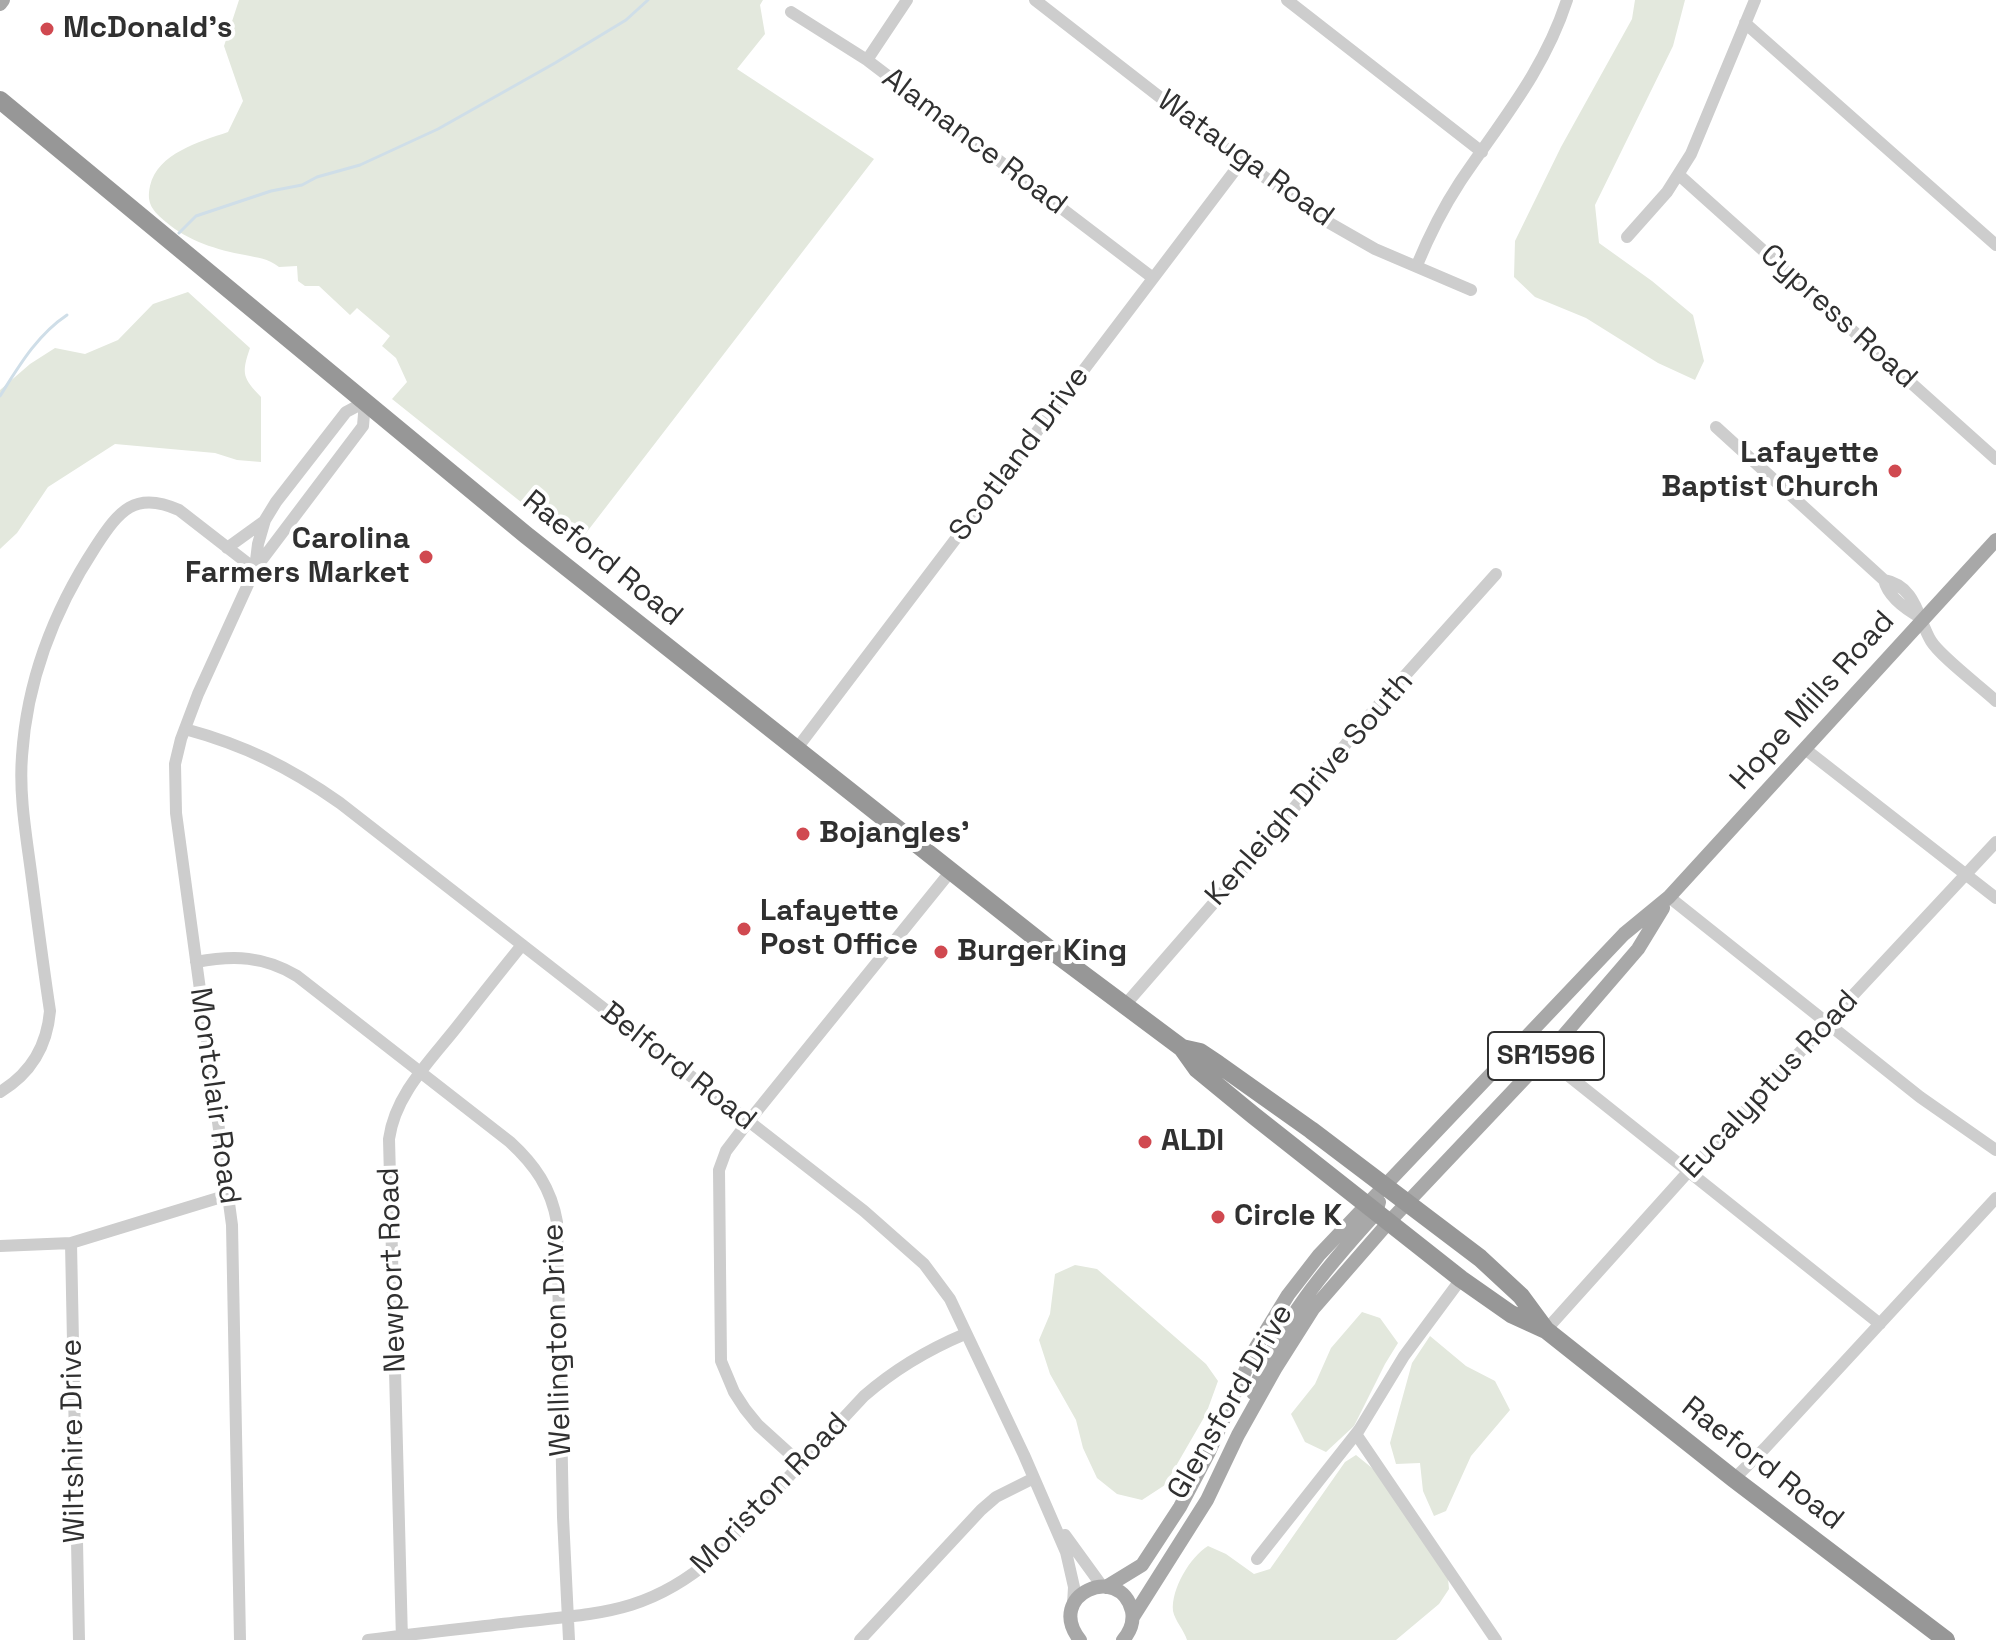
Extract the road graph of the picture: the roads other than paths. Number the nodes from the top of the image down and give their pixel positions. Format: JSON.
{"nodes":[{"id":1,"x":907,"y":0,"type":"edge"},
{"id":2,"x":1035,"y":0,"type":"edge"},
{"id":3,"x":1287,"y":0,"type":"edge"},
{"id":4,"x":1567,"y":0,"type":"edge"},
{"id":5,"x":1755,"y":0,"type":"edge"},
{"id":6,"x":791,"y":12,"type":"dead end"},
{"id":7,"x":1745,"y":23,"type":"junction"},
{"id":8,"x":867,"y":60,"type":"junction"},
{"id":9,"x":0,"y":100,"type":"edge"},
{"id":10,"x":1482,"y":152,"type":"junction"},
{"id":11,"x":1242,"y":161,"type":"junction"},
{"id":12,"x":1679,"y":175,"type":"junction"},
{"id":13,"x":1627,"y":237,"type":"dead end"},
{"id":14,"x":1996,"y":245,"type":"edge"},
{"id":15,"x":1417,"y":265,"type":"junction"},
{"id":16,"x":1153,"y":278,"type":"junction"},
{"id":17,"x":1471,"y":290,"type":"dead end"},
{"id":18,"x":365,"y":402,"type":"junction"},
{"id":19,"x":1716,"y":427,"type":"dead end"},
{"id":20,"x":1996,"y":459,"type":"edge"},
{"id":21,"x":265,"y":520,"type":"junction"},
{"id":22,"x":1996,"y":540,"type":"edge"},
{"id":23,"x":227,"y":548,"type":"junction"},
{"id":24,"x":255,"y":569,"type":"junction"},
{"id":25,"x":1496,"y":574,"type":"dead end"},
{"id":26,"x":1923,"y":619,"type":"junction"},
{"id":27,"x":1996,"y":701,"type":"edge"},
{"id":28,"x":185,"y":729,"type":"junction"},
{"id":29,"x":798,"y":747,"type":"junction"},
{"id":30,"x":1805,"y":749,"type":"junction"},
{"id":31,"x":1996,"y":842,"type":"edge"},
{"id":32,"x":951,"y":871,"type":"junction"},
{"id":33,"x":1966,"y":874,"type":"junction"},
{"id":34,"x":1669,"y":897,"type":"junction"},
{"id":35,"x":1996,"y":898,"type":"edge"},
{"id":36,"x":522,"y":945,"type":"junction"},
{"id":37,"x":196,"y":962,"type":"junction"},
{"id":38,"x":1125,"y":1005,"type":"junction"},
{"id":39,"x":1829,"y":1023,"type":"junction"},
{"id":40,"x":1182,"y":1048,"type":"junction"},
{"id":41,"x":1545,"y":1057,"type":"junction"},
{"id":42,"x":420,"y":1073,"type":"junction"},
{"id":43,"x":0,"y":1092,"type":"edge"},
{"id":44,"x":748,"y":1122,"type":"junction"},
{"id":45,"x":1996,"y":1150,"type":"edge"},
{"id":46,"x":1688,"y":1172,"type":"junction"},
{"id":47,"x":1384,"y":1185,"type":"junction"},
{"id":48,"x":228,"y":1195,"type":"junction"},
{"id":49,"x":1996,"y":1198,"type":"edge"},
{"id":50,"x":1407,"y":1203,"type":"junction"},
{"id":51,"x":1377,"y":1214,"type":"junction"},
{"id":52,"x":71,"y":1243,"type":"junction"},
{"id":53,"x":0,"y":1246,"type":"edge"},
{"id":54,"x":1461,"y":1279,"type":"junction"},
{"id":55,"x":1880,"y":1324,"type":"junction"},
{"id":56,"x":1546,"y":1330,"type":"junction"},
{"id":57,"x":965,"y":1334,"type":"junction"},
{"id":58,"x":1356,"y":1434,"type":"junction"},
{"id":59,"x":801,"y":1464,"type":"junction"},
{"id":60,"x":1034,"y":1478,"type":"junction"},
{"id":61,"x":1734,"y":1479,"type":"junction"},
{"id":62,"x":1053,"y":1519,"type":"junction"},
{"id":63,"x":1257,"y":1559,"type":"dead end"},
{"id":64,"x":1104,"y":1586,"type":"junction"},
{"id":65,"x":1073,"y":1604,"type":"junction"},
{"id":66,"x":566,"y":1617,"type":"junction"},
{"id":67,"x":1071,"y":1624,"type":"junction"},
{"id":68,"x":1130,"y":1631,"type":"edge"},
{"id":69,"x":402,"y":1638,"type":"edge"},
{"id":70,"x":79,"y":1640,"type":"edge"},
{"id":71,"x":240,"y":1640,"type":"edge"},
{"id":72,"x":368,"y":1640,"type":"edge"},
{"id":73,"x":569,"y":1640,"type":"edge"},
{"id":74,"x":860,"y":1640,"type":"edge"},
{"id":75,"x":1060,"y":1640,"type":"edge"},
{"id":76,"x":1080,"y":1640,"type":"edge"},
{"id":77,"x":1496,"y":1640,"type":"edge"},
{"id":78,"x":1946,"y":1640,"type":"edge"}],
"edges":[{"from":1,"to":8,"type":"street"},
{"from":2,"to":11,"type":"street","name":"Watauga Road"},
{"from":3,"to":10,"type":"street"},
{"from":4,"to":10,"type":"street"},
{"from":5,"to":7,"type":"street"},
{"from":6,"to":8,"type":"street","name":"Alamance Road"},
{"from":7,"to":12,"type":"street"},
{"from":7,"to":14,"type":"street"},
{"from":8,"to":16,"type":"street","name":"Alamance Road"},
{"from":9,"to":18,"type":"highway","name":"Raeford Road"},
{"from":10,"to":15,"type":"street"},
{"from":11,"to":15,"type":"street","name":"Watauga Road"},
{"from":11,"to":16,"type":"street","name":"Scotland Drive"},
{"from":12,"to":13,"type":"street"},
{"from":12,"to":20,"type":"street","name":"Cypress Road"},
{"from":15,"to":17,"type":"street","name":"Watauga Road"},
{"from":16,"to":29,"type":"street","name":"Scotland Drive"},
{"from":18,"to":21,"type":"street","name":"Montclair Road"},
{"from":18,"to":24,"type":"street","name":"Montclair Road"},
{"from":18,"to":29,"type":"highway","name":"Raeford Road"},
{"from":19,"to":26,"type":"street"},
{"from":21,"to":23,"type":"street"},
{"from":21,"to":24,"type":"street","name":"Montclair Road"},
{"from":22,"to":26,"type":"main road","name":"Hope Mills Road","number":"SR1596"},
{"from":23,"to":24,"type":"street"},
{"from":23,"to":43,"type":"street"},
{"from":24,"to":28,"type":"street","name":"Montclair Road"},
{"from":25,"to":38,"type":"street","name":"Kenleigh Drive South"},
{"from":26,"to":27,"type":"street"},
{"from":26,"to":30,"type":"main road","name":"Hope Mills Road","number":"SR1596"},
{"from":28,"to":36,"type":"street","name":"Belford Road"},
{"from":28,"to":37,"type":"street","name":"Montclair Road"},
{"from":29,"to":32,"type":"highway","name":"Raeford Road"},
{"from":30,"to":33,"type":"street"},
{"from":30,"to":34,"type":"main road","name":"Hope Mills Road","number":"SR1596"},
{"from":31,"to":33,"type":"street","name":"Eucalyptus Road"},
{"from":32,"to":38,"type":"highway","name":"Raeford Road"},
{"from":32,"to":44,"type":"street"},
{"from":33,"to":35,"type":"street"},
{"from":33,"to":39,"type":"street","name":"Eucalyptus Road"},
{"from":34,"to":39,"type":"street"},
{"from":34,"to":41,"type":"main road","name":"Hope Mills Road","number":"SR1596"},
{"from":34,"to":47,"type":"main road","name":"Hope Mills Road","number":"SR1596"},
{"from":36,"to":42,"type":"street","name":"Newport Road"},
{"from":36,"to":44,"type":"street","name":"Belford Road"},
{"from":37,"to":42,"type":"street","name":"Wellington Drive"},
{"from":37,"to":48,"type":"street","name":"Montclair Road"},
{"from":38,"to":40,"type":"highway","name":"Raeford Road"},
{"from":39,"to":45,"type":"street"},
{"from":39,"to":46,"type":"street","name":"Eucalyptus Road"},
{"from":40,"to":47,"type":"highway","name":"Raeford Road"},
{"from":40,"to":51,"type":"highway","name":"Raeford Road"},
{"from":41,"to":46,"type":"street"},
{"from":41,"to":50,"type":"main road","name":"Hope Mills Road","number":"SR1596"},
{"from":42,"to":66,"type":"street","name":"Wellington Drive"},
{"from":42,"to":69,"type":"street","name":"Newport Road"},
{"from":44,"to":57,"type":"street","name":"Belford Road"},
{"from":44,"to":59,"type":"street"},
{"from":46,"to":55,"type":"street"},
{"from":46,"to":56,"type":"street","name":"Eucalyptus Road"},
{"from":47,"to":50,"type":"highway","name":"Raeford Road"},
{"from":47,"to":51,"type":"main road","name":"Hope Mills Road"},
{"from":48,"to":52,"type":"street"},
{"from":48,"to":71,"type":"street","name":"Montclair Road"},
{"from":49,"to":55,"type":"street"},
{"from":50,"to":51,"type":"main road","name":"Hope Mills Road","number":"SR1596"},
{"from":50,"to":56,"type":"highway","name":"Raeford Road"},
{"from":51,"to":54,"type":"highway","name":"Raeford Road"},
{"from":51,"to":64,"type":"main road","name":"Glensford Drive"},
{"from":51,"to":68,"type":"main road","name":"Glensford Drive"},
{"from":52,"to":53,"type":"street"},
{"from":52,"to":70,"type":"street","name":"Wiltshire Drive"},
{"from":54,"to":56,"type":"highway","name":"Raeford Road"},
{"from":54,"to":58,"type":"street"},
{"from":55,"to":61,"type":"street"},
{"from":56,"to":61,"type":"highway","name":"Raeford Road"},
{"from":57,"to":59,"type":"street","name":"Moriston Road"},
{"from":57,"to":60,"type":"street","name":"Belford Road"},
{"from":58,"to":63,"type":"street"},
{"from":58,"to":77,"type":"street"},
{"from":59,"to":66,"type":"street","name":"Moriston Road"},
{"from":60,"to":62,"type":"street","name":"Belford Road"},
{"from":60,"to":74,"type":"street"},
{"from":61,"to":78,"type":"highway","name":"Raeford Road"},
{"from":62,"to":64,"type":"street","name":"Belford Road"},
{"from":62,"to":65,"type":"street","name":"Belford Road"},
{"from":64,"to":65,"type":"main road","name":"Glensford Drive"},
{"from":64,"to":68,"type":"main road"},
{"from":65,"to":67,"type":"main road"},
{"from":66,"to":69,"type":"street","name":"Moriston Road"},
{"from":66,"to":73,"type":"street","name":"Wellington Drive"},
{"from":67,"to":75,"type":"main road"},
{"from":67,"to":76,"type":"main road"},
{"from":69,"to":72,"type":"street","name":"Moriston Road"}]}
